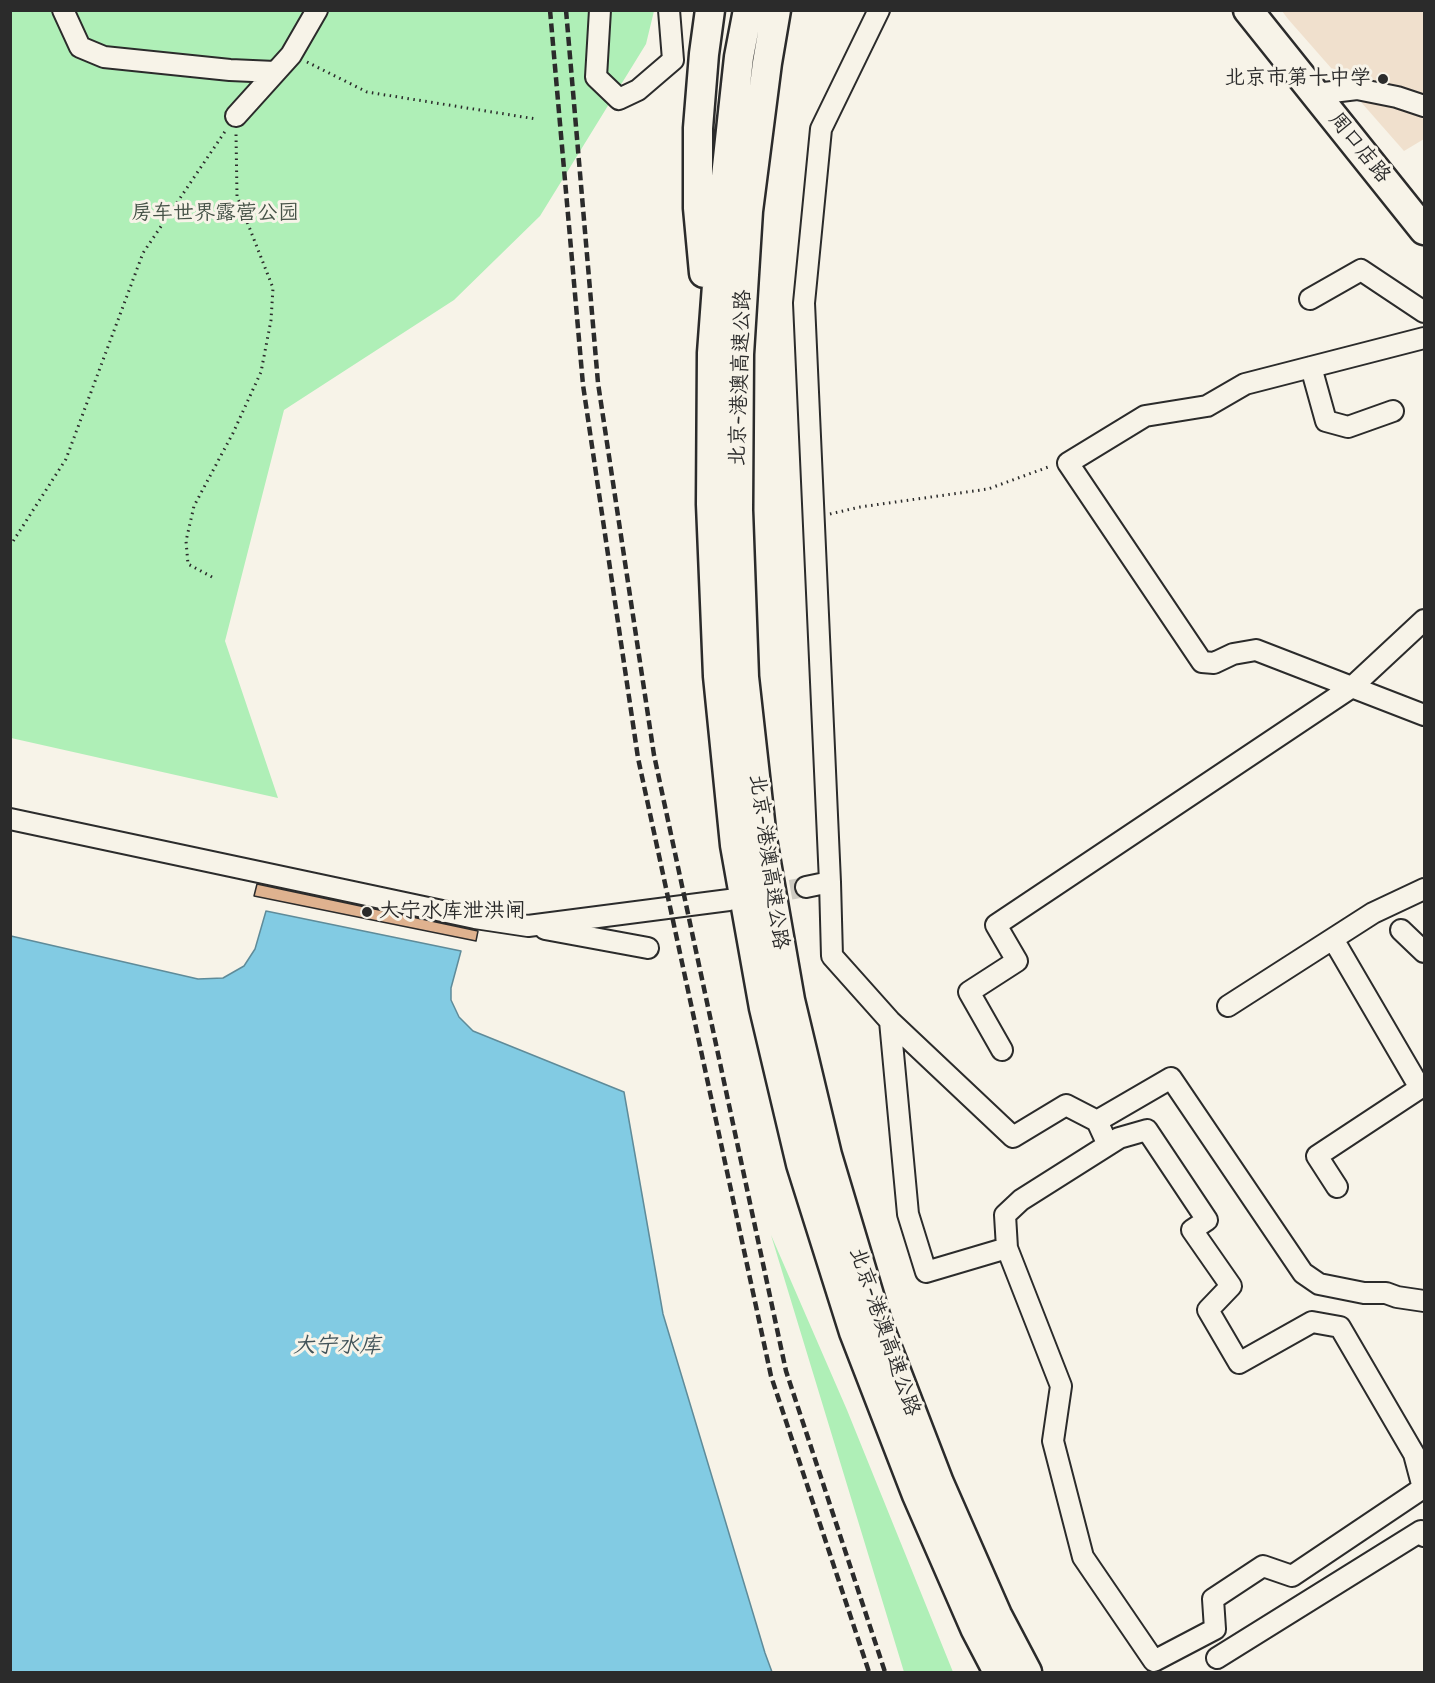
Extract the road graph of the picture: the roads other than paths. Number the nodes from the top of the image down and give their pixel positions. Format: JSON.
{"nodes":[{"id":1,"x":63,"y":10,"type":"edge"},
{"id":2,"x":317,"y":10,"type":"edge"},
{"id":3,"x":600,"y":10,"type":"edge"},
{"id":4,"x":669,"y":10,"type":"edge"},
{"id":5,"x":710,"y":10,"type":"edge"},
{"id":6,"x":748,"y":10,"type":"edge"},
{"id":7,"x":776,"y":10,"type":"edge"},
{"id":8,"x":879,"y":10,"type":"edge"},
{"id":9,"x":1248,"y":10,"type":"edge"},
{"id":10,"x":276,"y":72,"type":"junction"},
{"id":11,"x":1316,"y":94,"type":"junction"},
{"id":12,"x":1425,"y":106,"type":"edge"},
{"id":13,"x":236,"y":116,"type":"road end"},
{"id":14,"x":1425,"y":230,"type":"edge"},
{"id":15,"x":1310,"y":299,"type":"dead end"},
{"id":16,"x":1425,"y":312,"type":"edge"},
{"id":17,"x":1425,"y":338,"type":"edge"},
{"id":18,"x":712,"y":353,"type":"junction"},
{"id":19,"x":1311,"y":367,"type":"junction"},
{"id":20,"x":1393,"y":411,"type":"dead end"},
{"id":21,"x":1425,"y":620,"type":"edge"},
{"id":22,"x":1352,"y":687,"type":"junction"},
{"id":23,"x":1425,"y":715,"type":"edge"},
{"id":24,"x":10,"y":819,"type":"edge"},
{"id":25,"x":830,"y":882,"type":"junction"},
{"id":26,"x":806,"y":887,"type":"tunnel mouth"},
{"id":27,"x":1425,"y":889,"type":"edge"},
{"id":28,"x":729,"y":900,"type":"dead end"},
{"id":29,"x":528,"y":926,"type":"junction"},
{"id":30,"x":1401,"y":930,"type":"dead end"},
{"id":31,"x":1333,"y":939,"type":"junction"},
{"id":32,"x":648,"y":948,"type":"dead end"},
{"id":33,"x":1425,"y":952,"type":"edge"},
{"id":34,"x":1227,"y":1006,"type":"dead end"},
{"id":35,"x":890,"y":1021,"type":"junction"},
{"id":36,"x":1002,"y":1050,"type":"dead end"},
{"id":37,"x":1097,"y":1121,"type":"junction"},
{"id":38,"x":1108,"y":1145,"type":"junction"},
{"id":39,"x":1337,"y":1187,"type":"dead end"},
{"id":40,"x":1007,"y":1248,"type":"junction"},
{"id":41,"x":1425,"y":1300,"type":"edge"},
{"id":42,"x":1425,"y":1536,"type":"edge"},
{"id":43,"x":1217,"y":1658,"type":"dead end"},
{"id":44,"x":998,"y":1672,"type":"edge"},
{"id":45,"x":1027,"y":1672,"type":"edge"}],
"edges":[{"from":1,"to":10,"type":"street"},
{"from":2,"to":10,"type":"street"},
{"from":3,"to":4,"type":"street"},
{"from":5,"to":18,"type":"highway"},
{"from":6,"to":18,"type":"highway","name":"北京-港澳高速公路"},
{"from":7,"to":45,"type":"highway","name":"北京-港澳高速公路"},
{"from":8,"to":25,"type":"street"},
{"from":9,"to":11,"type":"highway","name":"周口店路"},
{"from":10,"to":13,"type":"street"},
{"from":11,"to":12,"type":"street"},
{"from":11,"to":14,"type":"highway","name":"周口店路"},
{"from":15,"to":16,"type":"street"},
{"from":17,"to":19,"type":"street"},
{"from":18,"to":44,"type":"highway","name":"北京-港澳高速公路"},
{"from":19,"to":20,"type":"street"},
{"from":19,"to":22,"type":"street"},
{"from":21,"to":22,"type":"street"},
{"from":22,"to":23,"type":"street"},
{"from":22,"to":36,"type":"street"},
{"from":24,"to":29,"type":"street"},
{"from":25,"to":26,"type":"street"},
{"from":25,"to":35,"type":"street"},
{"from":27,"to":31,"type":"street"},
{"from":28,"to":29,"type":"street"},
{"from":29,"to":32,"type":"street"},
{"from":30,"to":33,"type":"street"},
{"from":31,"to":34,"type":"street"},
{"from":31,"to":39,"type":"street"},
{"from":35,"to":37,"type":"street"},
{"from":35,"to":40,"type":"street"},
{"from":37,"to":38,"type":"street"},
{"from":37,"to":41,"type":"street"},
{"from":38,"to":40,"type":"street"},
{"from":38,"to":40,"type":"street"},
{"from":42,"to":43,"type":"street"}]}
